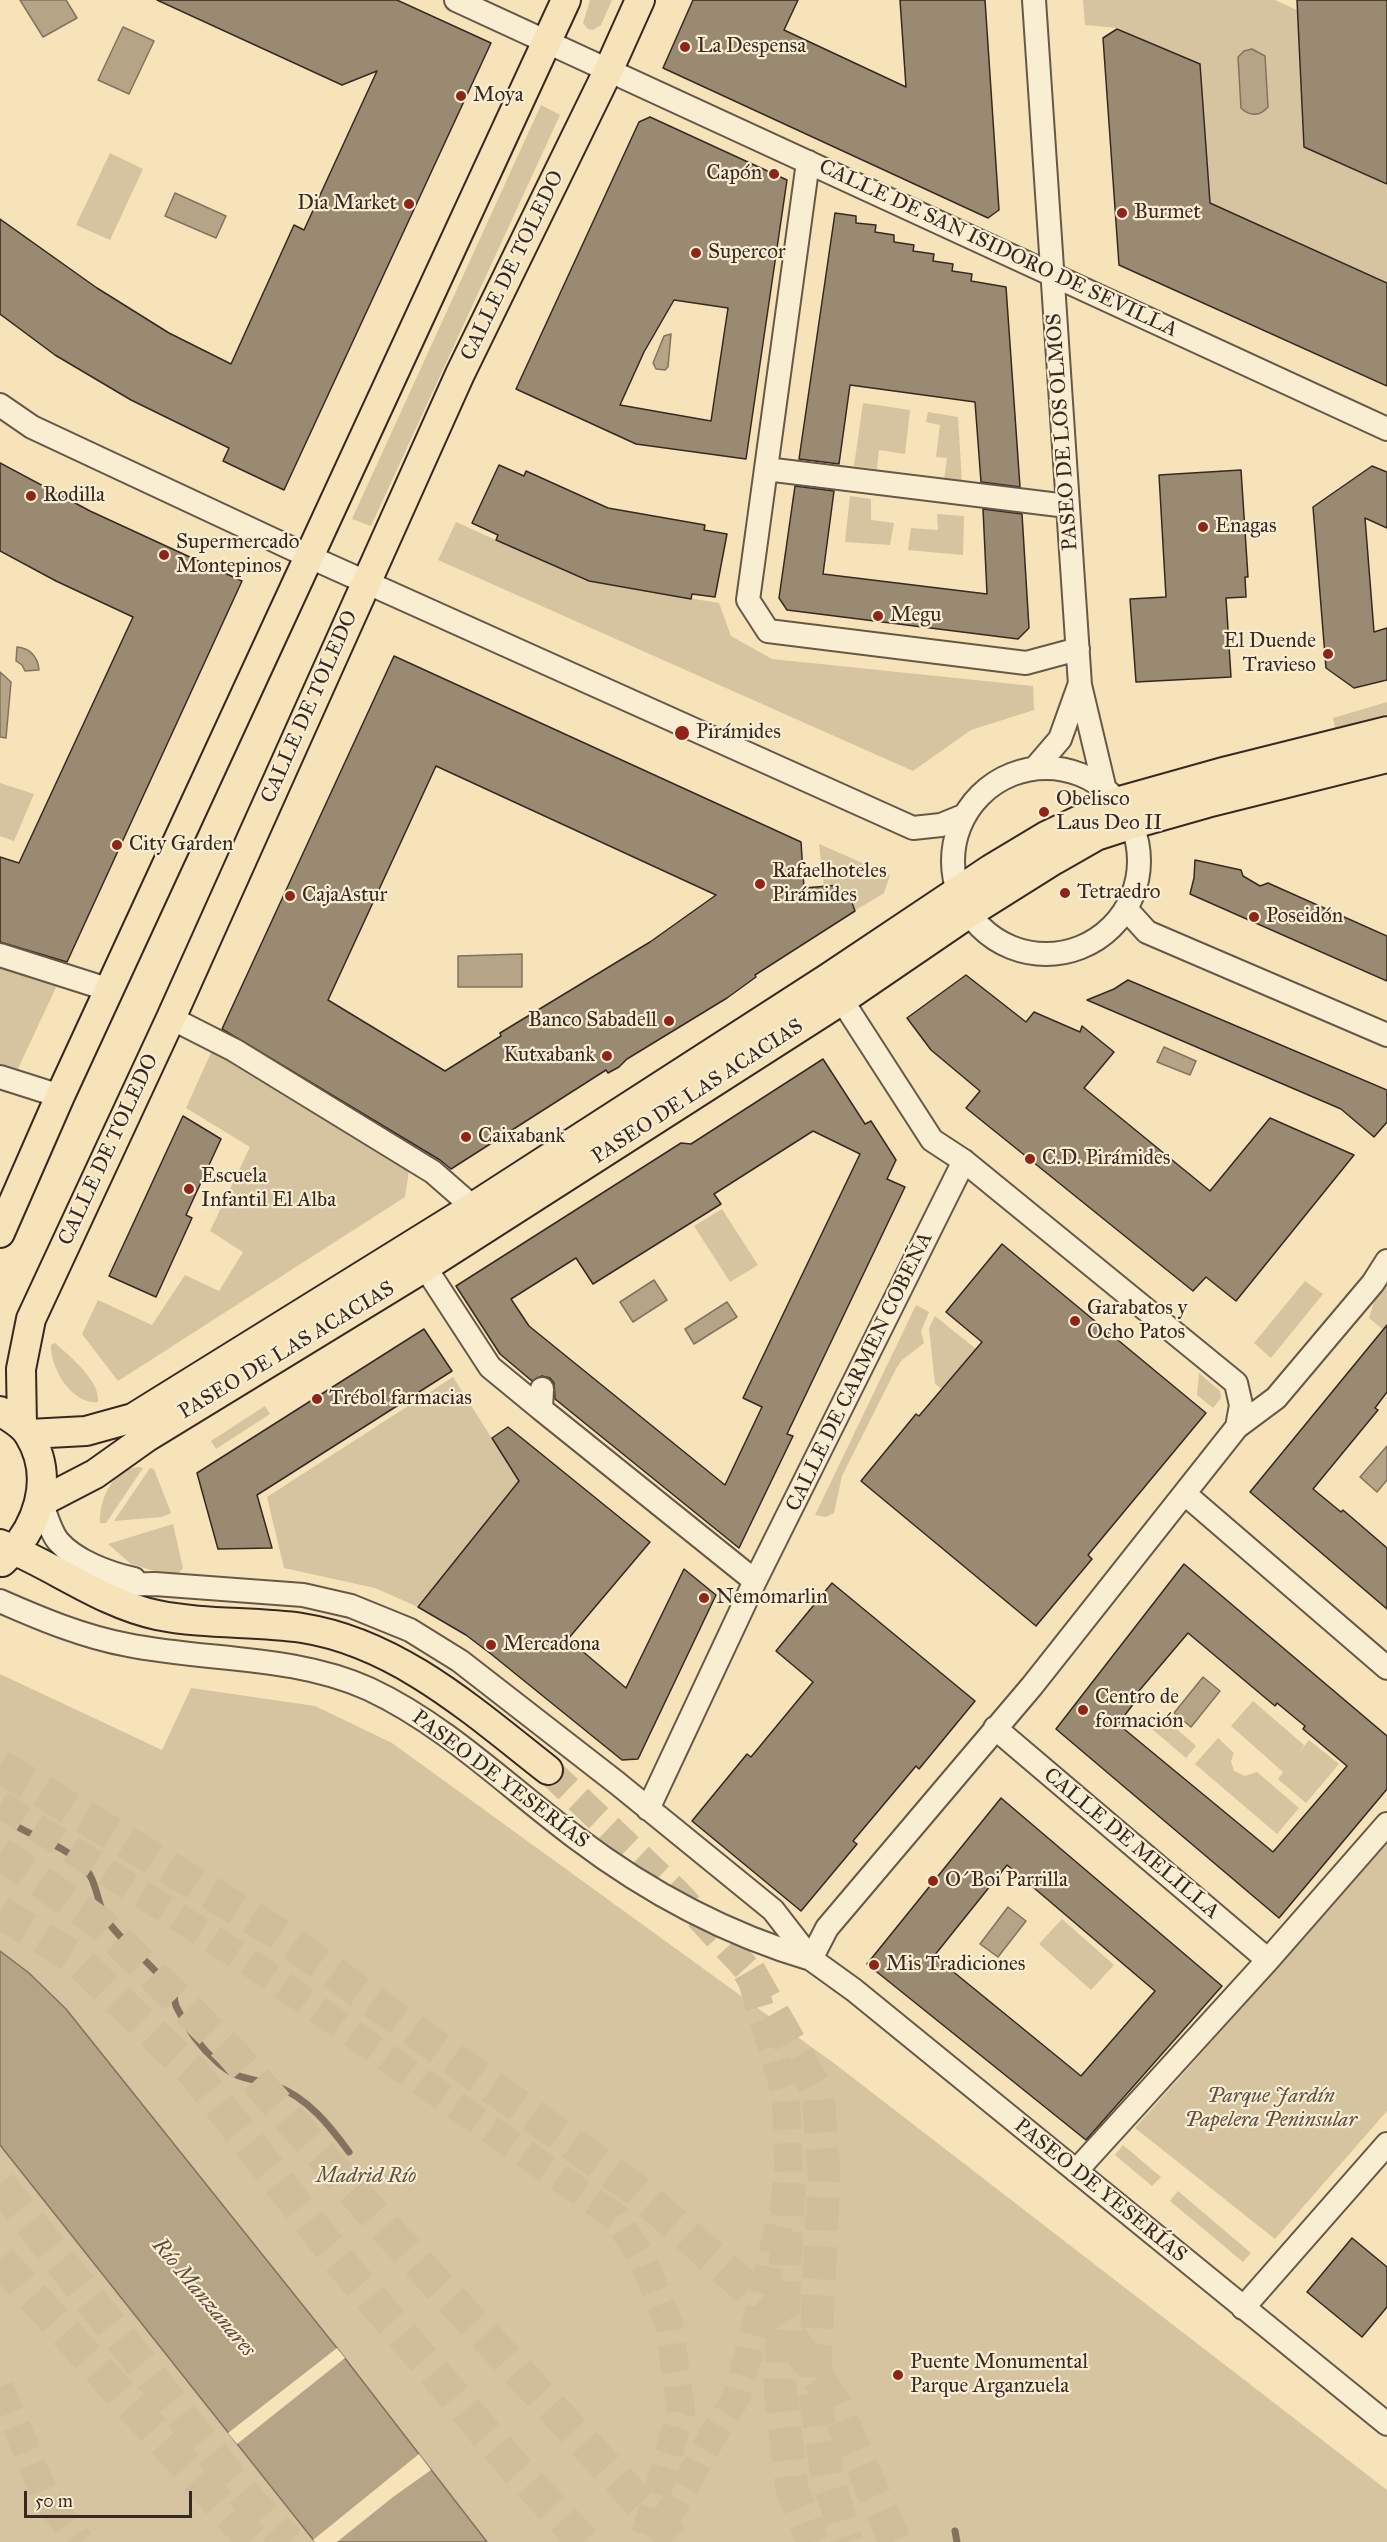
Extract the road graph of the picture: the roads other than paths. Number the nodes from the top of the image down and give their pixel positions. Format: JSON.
{"nodes":[{"id":1,"x":456,"y":0,"type":"edge"},
{"id":2,"x":566,"y":0,"type":"edge"},
{"id":3,"x":640,"y":0,"type":"edge"},
{"id":4,"x":1034,"y":0,"type":"edge"},
{"id":5,"x":547,"y":42,"type":"junction"},
{"id":6,"x":609,"y":69,"type":"junction"},
{"id":7,"x":808,"y":162,"type":"junction"},
{"id":8,"x":1053,"y":276,"type":"junction"},
{"id":9,"x":0,"y":405,"type":"edge"},
{"id":10,"x":1387,"y":429,"type":"edge"},
{"id":11,"x":766,"y":469,"type":"junction"},
{"id":12,"x":1067,"y":506,"type":"junction"},
{"id":13,"x":310,"y":557,"type":"junction"},
{"id":14,"x":366,"y":581,"type":"junction"},
{"id":15,"x":1078,"y":649,"type":"junction"},
{"id":16,"x":1080,"y":685,"type":"junction"},
{"id":17,"x":1387,"y":731,"type":"edge"},
{"id":18,"x":1387,"y":758,"type":"edge"},
{"id":19,"x":1036,"y":767,"type":"junction"},
{"id":20,"x":1119,"y":804,"type":"junction"},
{"id":21,"x":963,"y":816,"type":"junction"},
{"id":22,"x":962,"y":903,"type":"junction"},
{"id":23,"x":1127,"y":910,"type":"junction"},
{"id":24,"x":0,"y":955,"type":"edge"},
{"id":25,"x":835,"y":989,"type":"junction"},
{"id":26,"x":110,"y":990,"type":"junction"},
{"id":27,"x":171,"y":1018,"type":"junction"},
{"id":28,"x":1387,"y":1035,"type":"edge"},
{"id":29,"x":0,"y":1077,"type":"edge"},
{"id":30,"x":60,"y":1096,"type":"junction"},
{"id":31,"x":964,"y":1161,"type":"junction"},
{"id":32,"x":473,"y":1207,"type":"junction"},
{"id":33,"x":0,"y":1233,"type":"edge"},
{"id":34,"x":1387,"y":1261,"type":"edge"},
{"id":35,"x":425,"y":1267,"type":"junction"},
{"id":36,"x":1380,"y":1287,"type":"edge"},
{"id":37,"x":17,"y":1424,"type":"edge"},
{"id":38,"x":1237,"y":1427,"type":"junction"},
{"id":39,"x":1185,"y":1494,"type":"junction"},
{"id":40,"x":41,"y":1502,"type":"junction"},
{"id":41,"x":5,"y":1552,"type":"edge"},
{"id":42,"x":755,"y":1581,"type":"junction"},
{"id":43,"x":155,"y":1584,"type":"junction"},
{"id":44,"x":84,"y":1586,"type":"junction"},
{"id":45,"x":0,"y":1601,"type":"edge"},
{"id":46,"x":1387,"y":1668,"type":"edge"},
{"id":47,"x":995,"y":1728,"type":"junction"},
{"id":48,"x":548,"y":1770,"type":"tunnel mouth"},
{"id":49,"x":648,"y":1809,"type":"junction"},
{"id":50,"x":1387,"y":1824,"type":"edge"},
{"id":51,"x":811,"y":1959,"type":"junction"},
{"id":52,"x":1268,"y":1960,"type":"junction"},
{"id":53,"x":1387,"y":2144,"type":"edge"},
{"id":54,"x":1076,"y":2171,"type":"junction"},
{"id":55,"x":1243,"y":2308,"type":"junction"},
{"id":56,"x":1387,"y":2424,"type":"edge"}],
"edges":[{"from":1,"to":5,"type":"street","name":"CALLE DE SAN ISIDORO DE SEVILLA"},
{"from":2,"to":5,"type":"main road"},
{"from":3,"to":6,"type":"main road","name":"CALLE DE TOLEDO"},
{"from":4,"to":8,"type":"street","name":"PASEO DE LOS OLMOS"},
{"from":5,"to":6,"type":"street","name":"CALLE DE SAN ISIDORO DE SEVILLA"},
{"from":5,"to":13,"type":"main road"},
{"from":6,"to":7,"type":"street","name":"CALLE DE SAN ISIDORO DE SEVILLA"},
{"from":6,"to":14,"type":"main road","name":"CALLE DE TOLEDO"},
{"from":7,"to":8,"type":"street","name":"CALLE DE SAN ISIDORO DE SEVILLA"},
{"from":7,"to":11,"type":"street"},
{"from":8,"to":10,"type":"street","name":"CALLE DE SAN ISIDORO DE SEVILLA"},
{"from":8,"to":12,"type":"street","name":"PASEO DE LOS OLMOS"},
{"from":9,"to":13,"type":"street"},
{"from":11,"to":12,"type":"street"},
{"from":11,"to":15,"type":"street"},
{"from":12,"to":15,"type":"street","name":"PASEO DE LOS OLMOS"},
{"from":13,"to":14,"type":"street"},
{"from":13,"to":26,"type":"main road"},
{"from":14,"to":21,"type":"street"},
{"from":14,"to":27,"type":"main road","name":"CALLE DE TOLEDO"},
{"from":15,"to":16,"type":"street","name":"PASEO DE LOS OLMOS"},
{"from":16,"to":19,"type":"street","name":"PASEO DE LOS OLMOS"},
{"from":16,"to":20,"type":"street","name":"PASEO DE LOS OLMOS"},
{"from":17,"to":20,"type":"main road","name":"PASEO DE LAS ACACIAS"},
{"from":18,"to":20,"type":"main road","name":"PASEO DE LAS ACACIAS"},
{"from":19,"to":20,"type":"street"},
{"from":19,"to":21,"type":"street"},
{"from":20,"to":22,"type":"main road","name":"PASEO DE LAS ACACIAS"},
{"from":20,"to":23,"type":"street","name":"PASEO DE LOS OLMOS"},
{"from":21,"to":22,"type":"street"},
{"from":22,"to":23,"type":"street"},
{"from":22,"to":25,"type":"main road","name":"PASEO DE LAS ACACIAS"},
{"from":23,"to":28,"type":"street"},
{"from":24,"to":26,"type":"street"},
{"from":25,"to":31,"type":"street"},
{"from":25,"to":32,"type":"main road","name":"PASEO DE LAS ACACIAS"},
{"from":25,"to":35,"type":"main road","name":"PASEO DE LAS ACACIAS"},
{"from":26,"to":30,"type":"main road"},
{"from":27,"to":32,"type":"street"},
{"from":27,"to":37,"type":"main road","name":"CALLE DE TOLEDO"},
{"from":29,"to":30,"type":"street"},
{"from":30,"to":33,"type":"main road"},
{"from":31,"to":38,"type":"street"},
{"from":31,"to":42,"type":"street","name":"CALLE DE CARMEN COBEÑA"},
{"from":32,"to":37,"type":"main road","name":"PASEO DE LAS ACACIAS"},
{"from":34,"to":36,"type":"street"},
{"from":35,"to":40,"type":"main road","name":"PASEO DE LAS ACACIAS"},
{"from":35,"to":42,"type":"street"},
{"from":36,"to":38,"type":"street"},
{"from":37,"to":40,"type":"main road","name":"CALLE DE TOLEDO"},
{"from":38,"to":39,"type":"street"},
{"from":39,"to":46,"type":"street"},
{"from":39,"to":47,"type":"street"},
{"from":40,"to":41,"type":"main road"},
{"from":40,"to":43,"type":"street","name":"PASEO DE YESERÍAS"},
{"from":41,"to":44,"type":"main road","name":"PASEO DE YESERÍAS"},
{"from":42,"to":49,"type":"street","name":"CALLE DE CARMEN COBEÑA"},
{"from":43,"to":44,"type":"street","name":"PASEO DE YESERÍAS"},
{"from":43,"to":49,"type":"street","name":"PASEO DE YESERÍAS"},
{"from":44,"to":48,"type":"main road","name":"PASEO DE YESERÍAS"},
{"from":45,"to":51,"type":"street","name":"PASEO DE YESERÍAS"},
{"from":47,"to":51,"type":"street"},
{"from":47,"to":52,"type":"street","name":"CALLE DE MELILLA"},
{"from":49,"to":51,"type":"street","name":"PASEO DE YESERÍAS"},
{"from":50,"to":52,"type":"street"},
{"from":51,"to":54,"type":"street","name":"PASEO DE YESERÍAS"},
{"from":52,"to":54,"type":"street"},
{"from":53,"to":55,"type":"street"},
{"from":54,"to":55,"type":"street","name":"PASEO DE YESERÍAS"},
{"from":55,"to":56,"type":"street","name":"PASEO DE YESERÍAS"}]}
